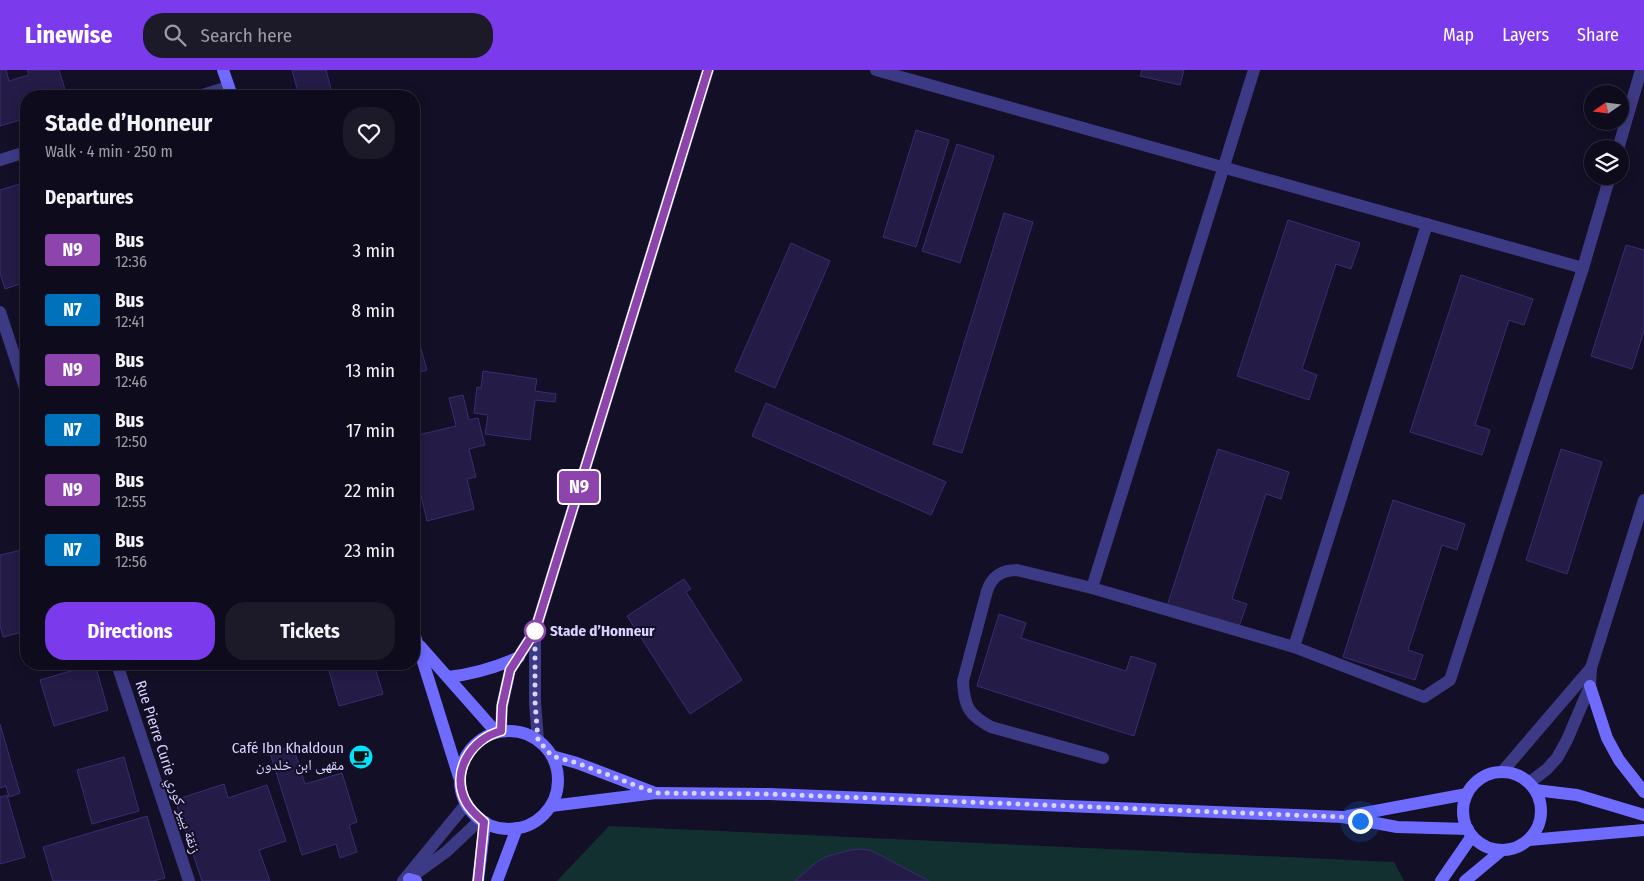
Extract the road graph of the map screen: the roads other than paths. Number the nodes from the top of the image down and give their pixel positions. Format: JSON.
{"nodes":[{"id":1,"x":223,"y":70,"type":"edge"},
{"id":2,"x":708,"y":70,"type":"edge"},
{"id":3,"x":876,"y":70,"type":"edge"},
{"id":4,"x":1254,"y":70,"type":"edge"},
{"id":5,"x":1641,"y":70,"type":"edge"},
{"id":6,"x":229,"y":90,"type":"edge"},
{"id":7,"x":1621,"y":140,"type":"edge"},
{"id":8,"x":20,"y":154,"type":"edge"},
{"id":9,"x":0,"y":160,"type":"edge"},
{"id":10,"x":1223,"y":167,"type":"junction"},
{"id":11,"x":1607,"y":185,"type":"edge"},
{"id":12,"x":1427,"y":224,"type":"junction"},
{"id":13,"x":1583,"y":268,"type":"junction"},
{"id":14,"x":0,"y":312,"type":"edge"},
{"id":15,"x":20,"y":373,"type":"edge"},
{"id":16,"x":1644,"y":500,"type":"edge"},
{"id":17,"x":1092,"y":588,"type":"junction"},
{"id":18,"x":535,"y":631,"type":"junction"},
{"id":19,"x":420,"y":643,"type":"edge"},
{"id":20,"x":1294,"y":647,"type":"junction"},
{"id":21,"x":420,"y":653,"type":"edge"},
{"id":22,"x":519,"y":657,"type":"junction"},
{"id":23,"x":1591,"y":668,"type":"junction"},
{"id":24,"x":119,"y":670,"type":"edge"},
{"id":25,"x":448,"y":677,"type":"junction"},
{"id":26,"x":1590,"y":686,"type":"junction"},
{"id":27,"x":498,"y":732,"type":"junction"},
{"id":28,"x":538,"y":740,"type":"junction"},
{"id":29,"x":552,"y":756,"type":"junction"},
{"id":30,"x":1102,"y":758,"type":"dead end"},
{"id":31,"x":1502,"y":772,"type":"junction"},
{"id":32,"x":460,"y":782,"type":"junction"},
{"id":33,"x":1532,"y":786,"type":"junction"},
{"id":34,"x":1644,"y":792,"type":"edge"},
{"id":35,"x":656,"y":793,"type":"junction"},
{"id":36,"x":1467,"y":794,"type":"junction"},
{"id":37,"x":467,"y":803,"type":"junction"},
{"id":38,"x":551,"y":806,"type":"junction"},
{"id":39,"x":1644,"y":815,"type":"edge"},
{"id":40,"x":1343,"y":817,"type":"junction"},
{"id":41,"x":483,"y":821,"type":"junction"},
{"id":42,"x":517,"y":828,"type":"junction"},
{"id":43,"x":1644,"y":830,"type":"edge"},
{"id":44,"x":1470,"y":833,"type":"junction"},
{"id":45,"x":1529,"y":840,"type":"junction"},
{"id":46,"x":1501,"y":850,"type":"junction"},
{"id":47,"x":408,"y":880,"type":"edge"},
{"id":48,"x":189,"y":881,"type":"edge"},
{"id":49,"x":478,"y":881,"type":"edge"},
{"id":50,"x":497,"y":881,"type":"edge"},
{"id":51,"x":1441,"y":881,"type":"edge"},
{"id":52,"x":1465,"y":881,"type":"edge"}],
"edges":[{"from":1,"to":6,"type":"main road"},
{"from":2,"to":18,"type":"street"},
{"from":3,"to":10,"type":"street"},
{"from":4,"to":10,"type":"street"},
{"from":5,"to":7,"type":"street"},
{"from":8,"to":9,"type":"street"},
{"from":10,"to":12,"type":"street"},
{"from":10,"to":17,"type":"street"},
{"from":11,"to":13,"type":"street"},
{"from":12,"to":13,"type":"street"},
{"from":12,"to":20,"type":"street"},
{"from":13,"to":20,"type":"street"},
{"from":14,"to":15,"type":"street"},
{"from":16,"to":23,"type":"street"},
{"from":17,"to":20,"type":"street"},
{"from":17,"to":30,"type":"street"},
{"from":18,"to":22,"type":"street"},
{"from":18,"to":28,"type":"street"},
{"from":19,"to":25,"type":"main road"},
{"from":21,"to":32,"type":"main road"},
{"from":22,"to":25,"type":"main road"},
{"from":22,"to":27,"type":"street"},
{"from":23,"to":26,"type":"street"},
{"from":23,"to":31,"type":"street"},
{"from":24,"to":48,"type":"street","name":"Rue Pierre Curie زنقة بيير كوري"},
{"from":25,"to":27,"type":"main road"},
{"from":26,"to":33,"type":"street"},
{"from":26,"to":34,"type":"main road"},
{"from":27,"to":28,"type":"main road"},
{"from":27,"to":32,"type":"main road"},
{"from":28,"to":29,"type":"main road"},
{"from":29,"to":35,"type":"main road"},
{"from":29,"to":38,"type":"main road"},
{"from":31,"to":33,"type":"main road"},
{"from":31,"to":36,"type":"main road"},
{"from":32,"to":37,"type":"main road"},
{"from":33,"to":39,"type":"main road"},
{"from":33,"to":45,"type":"main road"},
{"from":35,"to":38,"type":"main road"},
{"from":35,"to":40,"type":"main road"},
{"from":36,"to":40,"type":"main road"},
{"from":36,"to":44,"type":"main road"},
{"from":37,"to":41,"type":"main road"},
{"from":37,"to":47,"type":"street"},
{"from":38,"to":42,"type":"main road"},
{"from":40,"to":44,"type":"main road"},
{"from":41,"to":42,"type":"main road"},
{"from":41,"to":47,"type":"street"},
{"from":41,"to":49,"type":"main road"},
{"from":42,"to":50,"type":"main road"},
{"from":43,"to":45,"type":"main road"},
{"from":44,"to":46,"type":"main road"},
{"from":44,"to":51,"type":"main road"},
{"from":45,"to":46,"type":"main road"},
{"from":46,"to":52,"type":"main road"}]}
